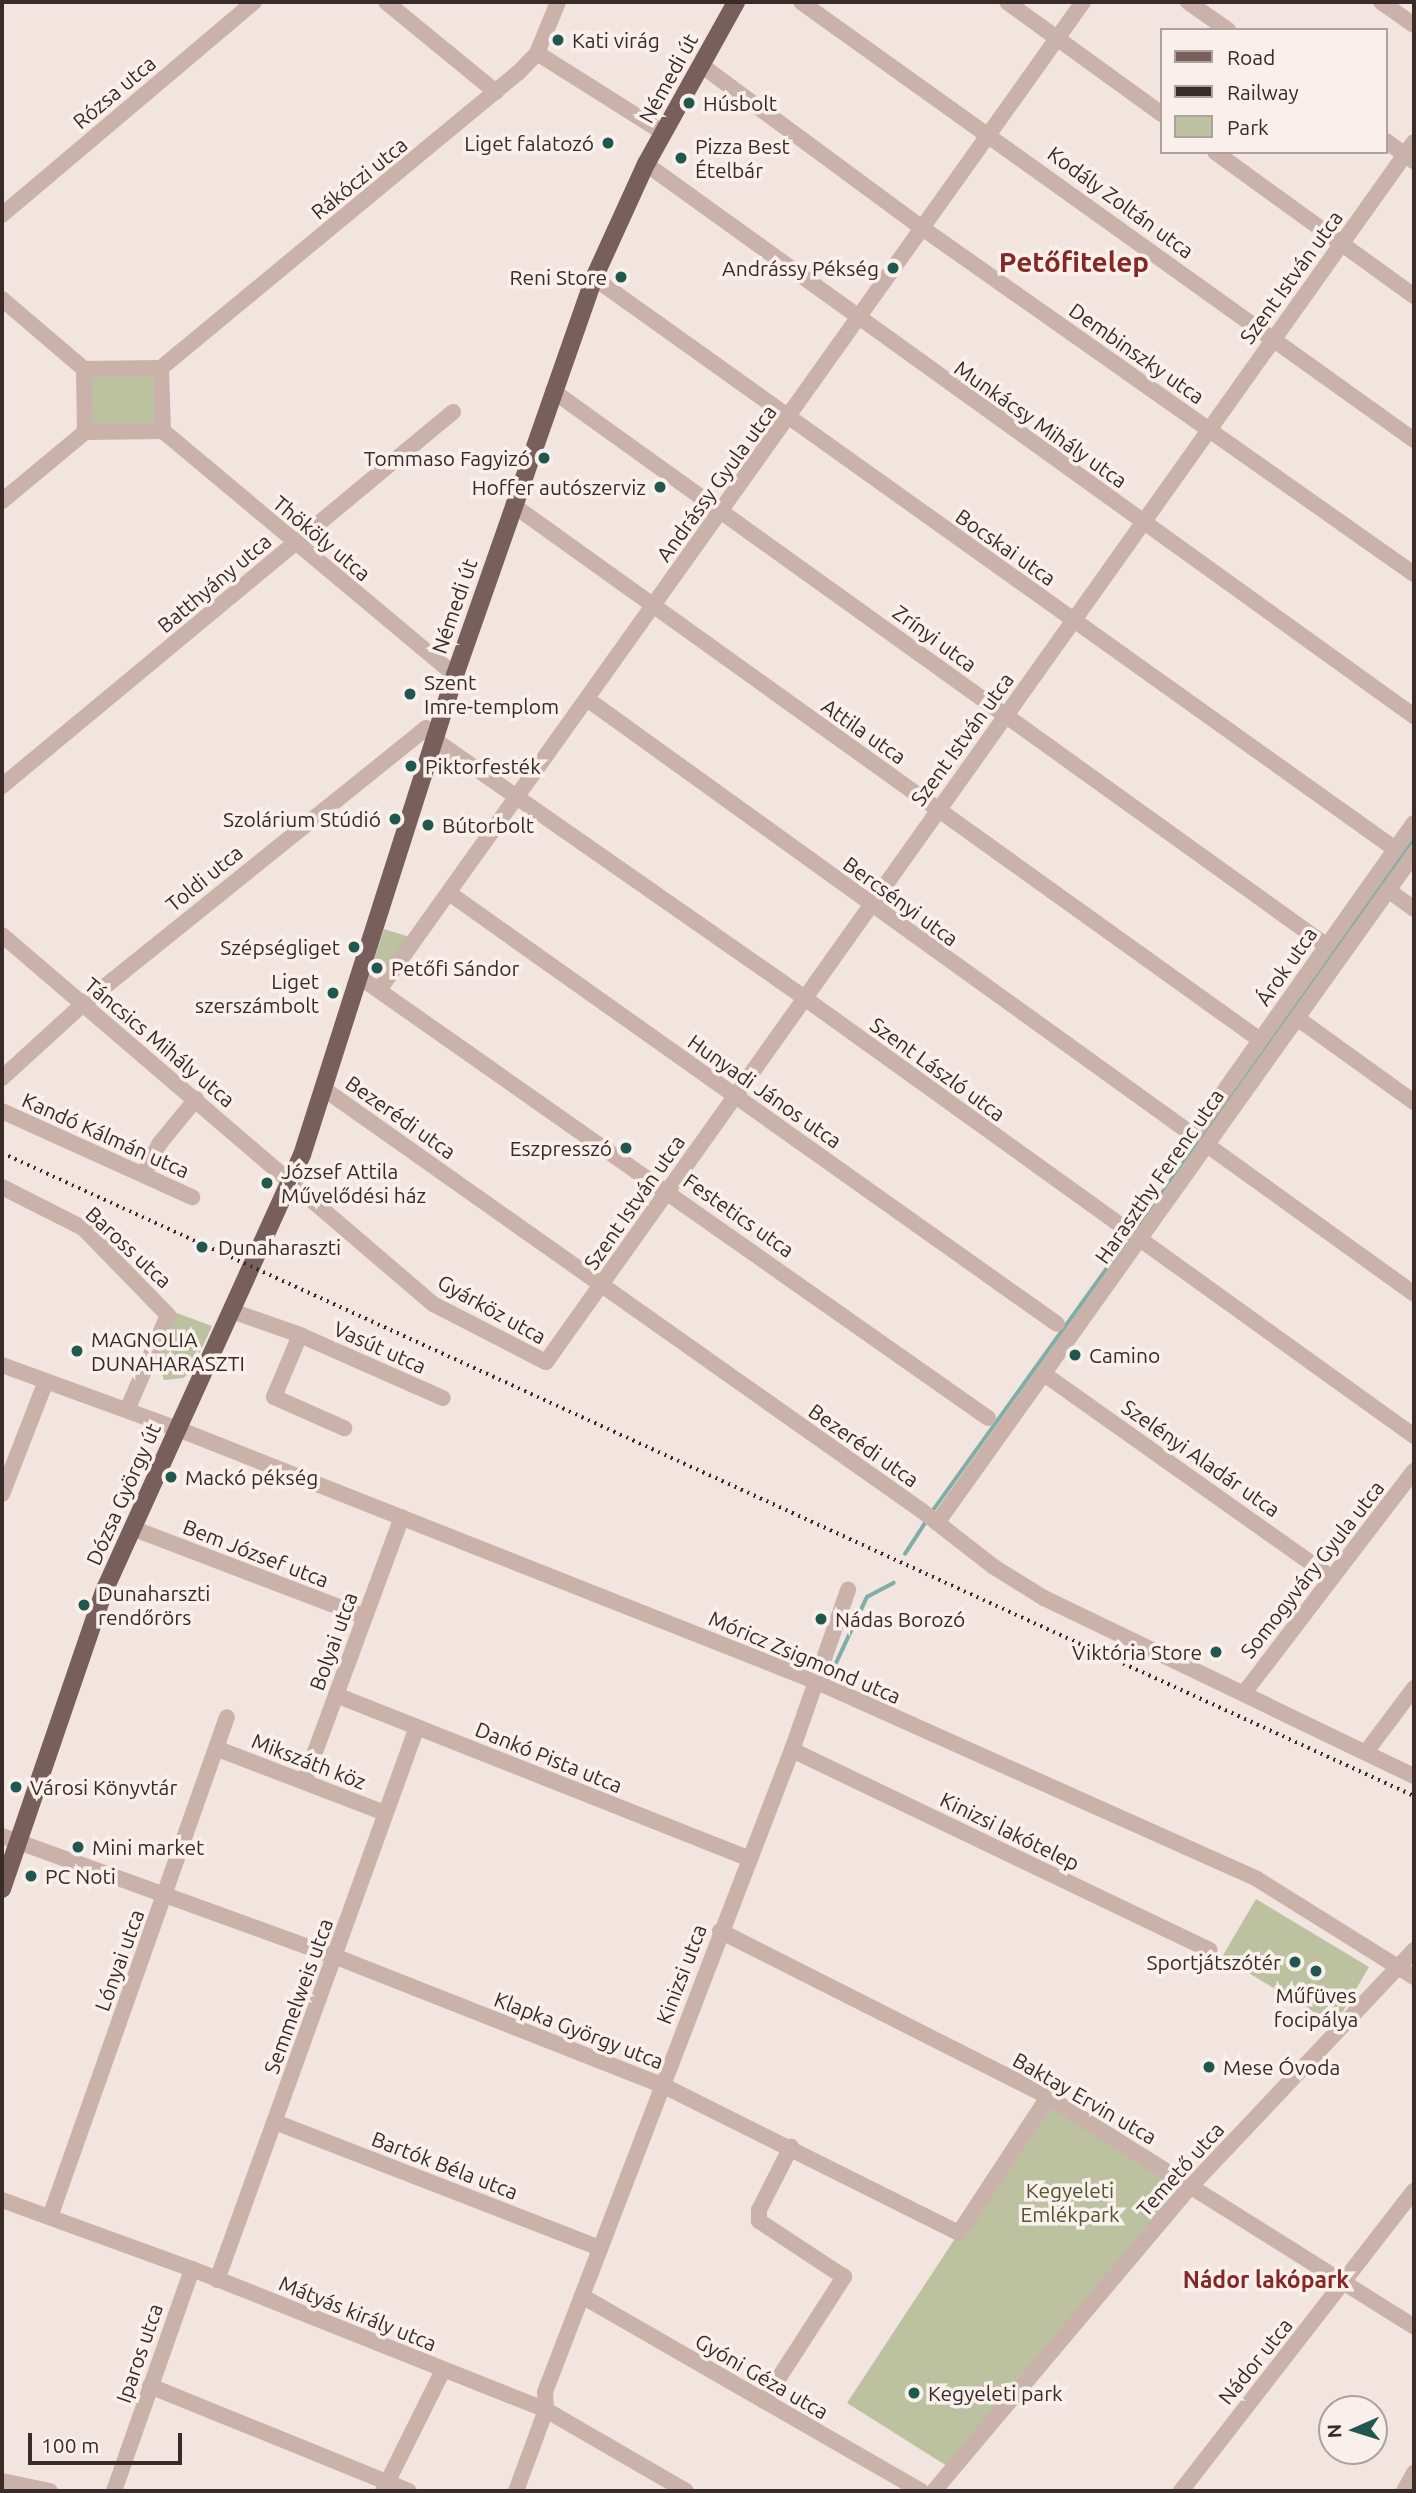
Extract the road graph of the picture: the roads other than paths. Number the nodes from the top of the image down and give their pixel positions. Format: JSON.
{"nodes":[{"id":1,"x":254,"y":2,"type":"edge"},
{"id":2,"x":386,"y":2,"type":"edge"},
{"id":3,"x":558,"y":2,"type":"edge"},
{"id":4,"x":736,"y":2,"type":"edge"},
{"id":5,"x":801,"y":2,"type":"edge"},
{"id":6,"x":1007,"y":2,"type":"edge"},
{"id":7,"x":1083,"y":2,"type":"edge"},
{"id":8,"x":1188,"y":2,"type":"edge"},
{"id":9,"x":1381,"y":2,"type":"edge"},
{"id":10,"x":1414,"y":25,"type":"edge"},
{"id":11,"x":1225,"y":28,"type":"edge"},
{"id":12,"x":1058,"y":37,"type":"junction"},
{"id":13,"x":537,"y":53,"type":"junction"},
{"id":14,"x":701,"y":65,"type":"junction"},
{"id":15,"x":496,"y":92,"type":"junction"},
{"id":16,"x":1160,"y":113,"type":"edge"},
{"id":17,"x":664,"y":133,"type":"junction"},
{"id":18,"x":989,"y":133,"type":"junction"},
{"id":19,"x":1388,"y":142,"type":"edge"},
{"id":20,"x":1411,"y":152,"type":"edge"},
{"id":21,"x":1218,"y":154,"type":"edge"},
{"id":22,"x":646,"y":164,"type":"junction"},
{"id":23,"x":2,"y":215,"type":"edge"},
{"id":24,"x":925,"y":230,"type":"junction"},
{"id":25,"x":1341,"y":244,"type":"junction"},
{"id":26,"x":594,"y":278,"type":"junction"},
{"id":27,"x":1414,"y":296,"type":"edge"},
{"id":28,"x":2,"y":299,"type":"edge"},
{"id":29,"x":859,"y":321,"type":"junction"},
{"id":30,"x":1273,"y":338,"type":"junction"},
{"id":31,"x":161,"y":368,"type":"junction"},
{"id":32,"x":84,"y":369,"type":"junction"},
{"id":33,"x":552,"y":391,"type":"junction"},
{"id":34,"x":453,"y":412,"type":"dead end"},
{"id":35,"x":788,"y":420,"type":"junction"},
{"id":36,"x":1209,"y":429,"type":"junction"},
{"id":37,"x":163,"y":430,"type":"junction"},
{"id":38,"x":85,"y":432,"type":"junction"},
{"id":39,"x":1414,"y":439,"type":"edge"},
{"id":40,"x":2,"y":500,"type":"edge"},
{"id":41,"x":513,"y":505,"type":"junction"},
{"id":42,"x":719,"y":511,"type":"junction"},
{"id":43,"x":1143,"y":522,"type":"junction"},
{"id":44,"x":295,"y":543,"type":"junction"},
{"id":45,"x":1414,"y":574,"type":"edge"},
{"id":46,"x":653,"y":606,"type":"junction"},
{"id":47,"x":1074,"y":620,"type":"junction"},
{"id":48,"x":455,"y":675,"type":"junction"},
{"id":49,"x":587,"y":699,"type":"junction"},
{"id":50,"x":1005,"y":715,"type":"junction"},
{"id":51,"x":1414,"y":716,"type":"edge"},
{"id":52,"x":435,"y":740,"type":"junction"},
{"id":53,"x":2,"y":786,"type":"edge"},
{"id":54,"x":518,"y":797,"type":"junction"},
{"id":55,"x":938,"y":809,"type":"junction"},
{"id":56,"x":1414,"y":823,"type":"edge"},
{"id":57,"x":1395,"y":849,"type":"junction"},
{"id":58,"x":1414,"y":854,"type":"edge"},
{"id":59,"x":1388,"y":890,"type":"junction"},
{"id":60,"x":449,"y":893,"type":"junction"},
{"id":61,"x":869,"y":904,"type":"junction"},
{"id":62,"x":1414,"y":909,"type":"edge"},
{"id":63,"x":2,"y":934,"type":"edge"},
{"id":64,"x":1327,"y":946,"type":"junction"},
{"id":65,"x":361,"y":978,"type":"junction"},
{"id":66,"x":381,"y":987,"type":"junction"},
{"id":67,"x":803,"y":997,"type":"junction"},
{"id":68,"x":83,"y":1004,"type":"junction"},
{"id":69,"x":1297,"y":1018,"type":"junction"},
{"id":70,"x":1260,"y":1040,"type":"junction"},
{"id":71,"x":2,"y":1078,"type":"edge"},
{"id":72,"x":324,"y":1089,"type":"junction"},
{"id":73,"x":734,"y":1095,"type":"junction"},
{"id":74,"x":196,"y":1099,"type":"junction"},
{"id":75,"x":1414,"y":1102,"type":"edge"},
{"id":76,"x":2,"y":1111,"type":"edge"},
{"id":77,"x":1193,"y":1135,"type":"joint"},
{"id":78,"x":1207,"y":1145,"type":"junction"},
{"id":79,"x":144,"y":1174,"type":"junction"},
{"id":80,"x":291,"y":1181,"type":"junction"},
{"id":81,"x":2,"y":1186,"type":"edge"},
{"id":82,"x":668,"y":1189,"type":"junction"},
{"id":83,"x":192,"y":1197,"type":"dead end"},
{"id":84,"x":1139,"y":1240,"type":"junction"},
{"id":85,"x":244,"y":1283,"type":"joint"},
{"id":86,"x":601,"y":1286,"type":"junction"},
{"id":87,"x":1414,"y":1294,"type":"edge"},
{"id":88,"x":232,"y":1311,"type":"junction"},
{"id":89,"x":1057,"y":1324,"type":"dead end"},
{"id":90,"x":300,"y":1335,"type":"junction"},
{"id":91,"x":546,"y":1362,"type":"joint"},
{"id":92,"x":2,"y":1365,"type":"edge"},
{"id":93,"x":1044,"y":1374,"type":"junction"},
{"id":94,"x":46,"y":1381,"type":"junction"},
{"id":95,"x":443,"y":1398,"type":"dead end"},
{"id":96,"x":127,"y":1410,"type":"junction"},
{"id":97,"x":988,"y":1418,"type":"dead end"},
{"id":98,"x":344,"y":1428,"type":"dead end"},
{"id":99,"x":178,"y":1429,"type":"junction"},
{"id":100,"x":1414,"y":1436,"type":"edge"},
{"id":101,"x":1414,"y":1471,"type":"edge"},
{"id":102,"x":2,"y":1494,"type":"edge"},
{"id":103,"x":402,"y":1517,"type":"junction"},
{"id":104,"x":937,"y":1523,"type":"junction"},
{"id":105,"x":132,"y":1528,"type":"junction"},
{"id":106,"x":1332,"y":1578,"type":"junction"},
{"id":107,"x":848,"y":1590,"type":"dead end"},
{"id":108,"x":365,"y":1617,"type":"junction"},
{"id":109,"x":817,"y":1682,"type":"junction"},
{"id":110,"x":1414,"y":1688,"type":"edge"},
{"id":111,"x":1244,"y":1693,"type":"junction"},
{"id":112,"x":336,"y":1695,"type":"junction"},
{"id":113,"x":228,"y":1717,"type":"dead end"},
{"id":114,"x":416,"y":1727,"type":"junction"},
{"id":115,"x":218,"y":1749,"type":"junction"},
{"id":116,"x":792,"y":1750,"type":"junction"},
{"id":117,"x":1366,"y":1752,"type":"junction"},
{"id":118,"x":1414,"y":1776,"type":"edge"},
{"id":119,"x":305,"y":1779,"type":"junction"},
{"id":120,"x":385,"y":1813,"type":"junction"},
{"id":121,"x":10,"y":1838,"type":"edge"},
{"id":122,"x":747,"y":1858,"type":"junction"},
{"id":123,"x":2,"y":1889,"type":"edge"},
{"id":124,"x":165,"y":1895,"type":"junction"},
{"id":125,"x":720,"y":1931,"type":"junction"},
{"id":126,"x":1210,"y":1950,"type":"dead end"},
{"id":127,"x":1414,"y":1950,"type":"edge"},
{"id":128,"x":334,"y":1956,"type":"junction"},
{"id":129,"x":1396,"y":1965,"type":"junction"},
{"id":130,"x":1414,"y":1977,"type":"edge"},
{"id":131,"x":662,"y":2085,"type":"junction"},
{"id":132,"x":1048,"y":2098,"type":"junction"},
{"id":133,"x":275,"y":2122,"type":"junction"},
{"id":134,"x":791,"y":2147,"type":"junction"},
{"id":135,"x":1191,"y":2186,"type":"junction"},
{"id":136,"x":1414,"y":2191,"type":"edge"},
{"id":137,"x":2,"y":2200,"type":"edge"},
{"id":138,"x":50,"y":2217,"type":"junction"},
{"id":139,"x":600,"y":2248,"type":"junction"},
{"id":140,"x":192,"y":2269,"type":"junction"},
{"id":141,"x":218,"y":2280,"type":"junction"},
{"id":142,"x":1343,"y":2286,"type":"junction"},
{"id":143,"x":582,"y":2296,"type":"junction"},
{"id":144,"x":1414,"y":2327,"type":"edge"},
{"id":145,"x":443,"y":2370,"type":"junction"},
{"id":146,"x":150,"y":2386,"type":"junction"},
{"id":147,"x":764,"y":2401,"type":"junction"},
{"id":148,"x":546,"y":2410,"type":"junction"},
{"id":149,"x":1414,"y":2473,"type":"edge"},
{"id":150,"x":2,"y":2481,"type":"edge"},
{"id":151,"x":386,"y":2487,"type":"edge"},
{"id":152,"x":50,"y":2491,"type":"edge"},
{"id":153,"x":114,"y":2491,"type":"edge"},
{"id":154,"x":409,"y":2491,"type":"edge"},
{"id":155,"x":516,"y":2491,"type":"edge"},
{"id":156,"x":686,"y":2491,"type":"edge"},
{"id":157,"x":921,"y":2491,"type":"edge"},
{"id":158,"x":934,"y":2491,"type":"edge"},
{"id":159,"x":1181,"y":2491,"type":"edge"},
{"id":160,"x":1404,"y":2491,"type":"edge"}],
"edges":[{"from":1,"to":23,"type":"street","name":"Rózsa utca"},
{"from":2,"to":15,"type":"street"},
{"from":3,"to":13,"type":"street","name":"Rákóczi utca"},
{"from":4,"to":14,"type":"main road","name":"Némedi út"},
{"from":5,"to":18,"type":"street","name":"Kodály Zoltán utca"},
{"from":6,"to":12,"type":"street"},
{"from":7,"to":12,"type":"street","name":"Andrássy Gyula utca"},
{"from":8,"to":11,"type":"street"},
{"from":9,"to":10,"type":"street"},
{"from":12,"to":16,"type":"street"},
{"from":12,"to":18,"type":"street","name":"Andrássy Gyula utca"},
{"from":13,"to":15,"type":"street","name":"Rákóczi utca"},
{"from":13,"to":17,"type":"street"},
{"from":14,"to":17,"type":"main road","name":"Némedi út"},
{"from":14,"to":24,"type":"street","name":"Dembinszky utca"},
{"from":15,"to":31,"type":"street","name":"Rákóczi utca"},
{"from":17,"to":22,"type":"main road","name":"Némedi út"},
{"from":18,"to":24,"type":"street","name":"Andrássy Gyula utca"},
{"from":18,"to":30,"type":"street","name":"Kodály Zoltán utca"},
{"from":19,"to":20,"type":"street"},
{"from":20,"to":25,"type":"street","name":"Szent István utca"},
{"from":21,"to":25,"type":"street"},
{"from":22,"to":26,"type":"main road","name":"Némedi út"},
{"from":22,"to":29,"type":"street","name":"Munkácsy Mihály utca"},
{"from":24,"to":29,"type":"street","name":"Andrássy Gyula utca"},
{"from":24,"to":36,"type":"street","name":"Dembinszky utca"},
{"from":25,"to":27,"type":"street"},
{"from":25,"to":30,"type":"street","name":"Szent István utca"},
{"from":26,"to":33,"type":"main road","name":"Némedi út"},
{"from":26,"to":35,"type":"street","name":"Bocskai utca"},
{"from":28,"to":32,"type":"street"},
{"from":29,"to":35,"type":"street","name":"Andrássy Gyula utca"},
{"from":29,"to":43,"type":"street","name":"Munkácsy Mihály utca"},
{"from":30,"to":36,"type":"street","name":"Szent István utca"},
{"from":30,"to":39,"type":"street","name":"Kodály Zoltán utca"},
{"from":31,"to":32,"type":"street"},
{"from":31,"to":37,"type":"street"},
{"from":32,"to":38,"type":"street"},
{"from":33,"to":41,"type":"main road","name":"Némedi út"},
{"from":33,"to":42,"type":"street","name":"Zrínyi utca"},
{"from":34,"to":44,"type":"street","name":"Batthyány utca"},
{"from":35,"to":42,"type":"street","name":"Andrássy Gyula utca"},
{"from":35,"to":47,"type":"street","name":"Bocskai utca"},
{"from":36,"to":43,"type":"street","name":"Szent István utca"},
{"from":36,"to":45,"type":"street","name":"Dembinszky utca"},
{"from":37,"to":38,"type":"street"},
{"from":37,"to":44,"type":"street","name":"Thököly utca"},
{"from":38,"to":40,"type":"street"},
{"from":41,"to":46,"type":"street","name":"Attila utca"},
{"from":41,"to":48,"type":"main road","name":"Némedi út"},
{"from":42,"to":46,"type":"street","name":"Andrássy Gyula utca"},
{"from":42,"to":50,"type":"street","name":"Zrínyi utca"},
{"from":43,"to":47,"type":"street","name":"Szent István utca"},
{"from":43,"to":51,"type":"street","name":"Munkácsy Mihály utca"},
{"from":44,"to":48,"type":"street","name":"Thököly utca"},
{"from":44,"to":53,"type":"street","name":"Batthyány utca"},
{"from":46,"to":49,"type":"street","name":"Andrássy Gyula utca"},
{"from":46,"to":55,"type":"street","name":"Attila utca"},
{"from":47,"to":50,"type":"street","name":"Szent István utca"},
{"from":47,"to":57,"type":"street","name":"Bocskai utca"},
{"from":48,"to":52,"type":"main road","name":"Némedi út"},
{"from":49,"to":54,"type":"street","name":"Andrássy Gyula utca"},
{"from":49,"to":61,"type":"street","name":"Bercsényi utca"},
{"from":50,"to":55,"type":"street","name":"Szent István utca"},
{"from":50,"to":64,"type":"street","name":"Zrínyi utca"},
{"from":52,"to":54,"type":"street","name":"Szent László utca"},
{"from":52,"to":65,"type":"main road","name":"Némedi út"},
{"from":52,"to":68,"type":"street","name":"Toldi utca"},
{"from":54,"to":60,"type":"street","name":"Andrássy Gyula utca"},
{"from":54,"to":67,"type":"street","name":"Szent László utca"},
{"from":55,"to":61,"type":"street","name":"Szent István utca"},
{"from":55,"to":70,"type":"street","name":"Attila utca"},
{"from":56,"to":57,"type":"street","name":"Árok utca"},
{"from":57,"to":64,"type":"street","name":"Árok utca"},
{"from":58,"to":59,"type":"street","name":"Haraszthy Ferenc utca"},
{"from":59,"to":62,"type":"street"},
{"from":59,"to":69,"type":"street","name":"Haraszthy Ferenc utca"},
{"from":60,"to":66,"type":"street","name":"Andrássy Gyula utca"},
{"from":60,"to":73,"type":"street","name":"Hunyadi János utca"},
{"from":61,"to":67,"type":"street","name":"Szent István utca"},
{"from":61,"to":77,"type":"street","name":"Bercsényi utca"},
{"from":63,"to":68,"type":"street","name":"Táncsics Mihály utca"},
{"from":64,"to":70,"type":"street","name":"Árok utca"},
{"from":65,"to":66,"type":"street","name":"Festetics utca"},
{"from":65,"to":72,"type":"main road","name":"Némedi út"},
{"from":66,"to":82,"type":"street","name":"Festetics utca"},
{"from":67,"to":73,"type":"street","name":"Szent István utca"},
{"from":67,"to":84,"type":"street","name":"Szent László utca"},
{"from":68,"to":71,"type":"street","name":"Toldi utca"},
{"from":68,"to":74,"type":"street","name":"Táncsics Mihály utca"},
{"from":69,"to":75,"type":"street"},
{"from":69,"to":78,"type":"street","name":"Haraszthy Ferenc utca"},
{"from":70,"to":77,"type":"street","name":"Árok utca"},
{"from":72,"to":80,"type":"main road","name":"Némedi út"},
{"from":72,"to":86,"type":"street","name":"Bezerédi utca"},
{"from":73,"to":82,"type":"street","name":"Szent István utca"},
{"from":73,"to":89,"type":"street","name":"Hunyadi János utca"},
{"from":74,"to":79,"type":"street"},
{"from":74,"to":80,"type":"street","name":"Táncsics Mihály utca"},
{"from":76,"to":79,"type":"street","name":"Kandó Kálmán utca"},
{"from":78,"to":84,"type":"street","name":"Haraszthy Ferenc utca"},
{"from":78,"to":87,"type":"street"},
{"from":79,"to":83,"type":"street","name":"Kandó Kálmán utca"},
{"from":80,"to":85,"type":"main road","name":"Némedi út"},
{"from":80,"to":91,"type":"street","name":"Gyárköz utca"},
{"from":81,"to":96,"type":"street","name":"Baross utca"},
{"from":82,"to":86,"type":"street","name":"Szent István utca"},
{"from":82,"to":97,"type":"street","name":"Festetics utca"},
{"from":84,"to":93,"type":"street","name":"Haraszthy Ferenc utca"},
{"from":84,"to":100,"type":"street","name":"Szent László utca"},
{"from":85,"to":88,"type":"main road","name":"Dózsa György út"},
{"from":86,"to":91,"type":"street","name":"Szent István utca"},
{"from":86,"to":104,"type":"street","name":"Bezerédi utca"},
{"from":88,"to":90,"type":"street","name":"Vasút utca"},
{"from":88,"to":99,"type":"main road","name":"Dózsa György út"},
{"from":90,"to":95,"type":"street","name":"Vasút utca"},
{"from":90,"to":98,"type":"street","name":"Vasút utca"},
{"from":92,"to":94,"type":"street","name":"Móricz Zsigmond utca"},
{"from":93,"to":104,"type":"street","name":"Haraszthy Ferenc utca"},
{"from":93,"to":106,"type":"street","name":"Szelényi Aladár utca"},
{"from":94,"to":96,"type":"street","name":"Móricz Zsigmond utca"},
{"from":94,"to":102,"type":"street"},
{"from":96,"to":99,"type":"street","name":"Móricz Zsigmond utca"},
{"from":99,"to":103,"type":"street","name":"Móricz Zsigmond utca"},
{"from":99,"to":105,"type":"main road","name":"Dózsa György út"},
{"from":101,"to":106,"type":"street","name":"Somogyváry Gyula utca"},
{"from":103,"to":108,"type":"street","name":"Bolyai utca"},
{"from":103,"to":109,"type":"street","name":"Móricz Zsigmond utca"},
{"from":104,"to":111,"type":"street","name":"Bezerédi utca"},
{"from":105,"to":108,"type":"street","name":"Bem József utca"},
{"from":105,"to":121,"type":"main road","name":"Dózsa György út"},
{"from":106,"to":111,"type":"street","name":"Somogyváry Gyula utca"},
{"from":107,"to":109,"type":"street","name":"Kinizsi utca"},
{"from":108,"to":112,"type":"street","name":"Bolyai utca"},
{"from":109,"to":116,"type":"street","name":"Kinizsi utca"},
{"from":109,"to":129,"type":"street","name":"Móricz Zsigmond utca"},
{"from":110,"to":117,"type":"street"},
{"from":111,"to":117,"type":"street","name":"Bezerédi utca"},
{"from":112,"to":114,"type":"street","name":"Dankó Pista utca"},
{"from":112,"to":119,"type":"street","name":"Bolyai utca"},
{"from":113,"to":115,"type":"street","name":"Lónyai utca"},
{"from":114,"to":120,"type":"street","name":"Semmelweis utca"},
{"from":114,"to":122,"type":"street","name":"Dankó Pista utca"},
{"from":115,"to":119,"type":"street","name":"Mikszáth köz"},
{"from":115,"to":124,"type":"street","name":"Lónyai utca"},
{"from":116,"to":122,"type":"street","name":"Kinizsi utca"},
{"from":116,"to":126,"type":"street","name":"Kinizsi lakótelep"},
{"from":117,"to":118,"type":"street","name":"Bezerédi utca"},
{"from":119,"to":120,"type":"street","name":"Mikszáth köz"},
{"from":120,"to":128,"type":"street","name":"Semmelweis utca"},
{"from":121,"to":123,"type":"main road","name":"Dózsa György út"},
{"from":121,"to":124,"type":"street","name":"Klapka György utca"},
{"from":122,"to":125,"type":"street","name":"Kinizsi utca"},
{"from":124,"to":128,"type":"street","name":"Klapka György utca"},
{"from":124,"to":138,"type":"street","name":"Lónyai utca"},
{"from":125,"to":131,"type":"street","name":"Kinizsi utca"},
{"from":125,"to":132,"type":"street","name":"Baktay Ervin utca"},
{"from":127,"to":129,"type":"street","name":"Temető utca"},
{"from":128,"to":131,"type":"street","name":"Klapka György utca"},
{"from":128,"to":133,"type":"street","name":"Semmelweis utca"},
{"from":129,"to":130,"type":"street","name":"Móricz Zsigmond utca"},
{"from":129,"to":135,"type":"street","name":"Temető utca"},
{"from":131,"to":134,"type":"street","name":"Klapka György utca"},
{"from":131,"to":139,"type":"street","name":"Kinizsi utca"},
{"from":132,"to":134,"type":"street","name":"Klapka György utca"},
{"from":132,"to":135,"type":"street","name":"Baktay Ervin utca"},
{"from":133,"to":139,"type":"street","name":"Bartók Béla utca"},
{"from":133,"to":141,"type":"street","name":"Semmelweis utca"},
{"from":134,"to":147,"type":"street"},
{"from":135,"to":142,"type":"street","name":"Baktay Ervin utca"},
{"from":135,"to":158,"type":"street","name":"Temető utca"},
{"from":136,"to":142,"type":"street","name":"Nádor utca"},
{"from":137,"to":138,"type":"street","name":"Mátyás király utca"},
{"from":138,"to":140,"type":"street","name":"Mátyás király utca"},
{"from":139,"to":143,"type":"street","name":"Kinizsi utca"},
{"from":140,"to":141,"type":"street","name":"Mátyás király utca"},
{"from":140,"to":146,"type":"street","name":"Iparos utca"},
{"from":141,"to":145,"type":"street","name":"Mátyás király utca"},
{"from":142,"to":144,"type":"street","name":"Baktay Ervin utca"},
{"from":142,"to":159,"type":"street","name":"Nádor utca"},
{"from":143,"to":147,"type":"street","name":"Gyóni Géza utca"},
{"from":143,"to":148,"type":"street","name":"Kinizsi utca"},
{"from":145,"to":148,"type":"street","name":"Mátyás király utca"},
{"from":145,"to":151,"type":"street"},
{"from":146,"to":151,"type":"street"},
{"from":146,"to":153,"type":"street","name":"Iparos utca"},
{"from":147,"to":157,"type":"street","name":"Gyóni Géza utca"},
{"from":148,"to":155,"type":"street","name":"Kinizsi utca"},
{"from":148,"to":156,"type":"street","name":"Mátyás király utca"},
{"from":149,"to":160,"type":"street"},
{"from":150,"to":152,"type":"street"},
{"from":151,"to":154,"type":"street"}]}
